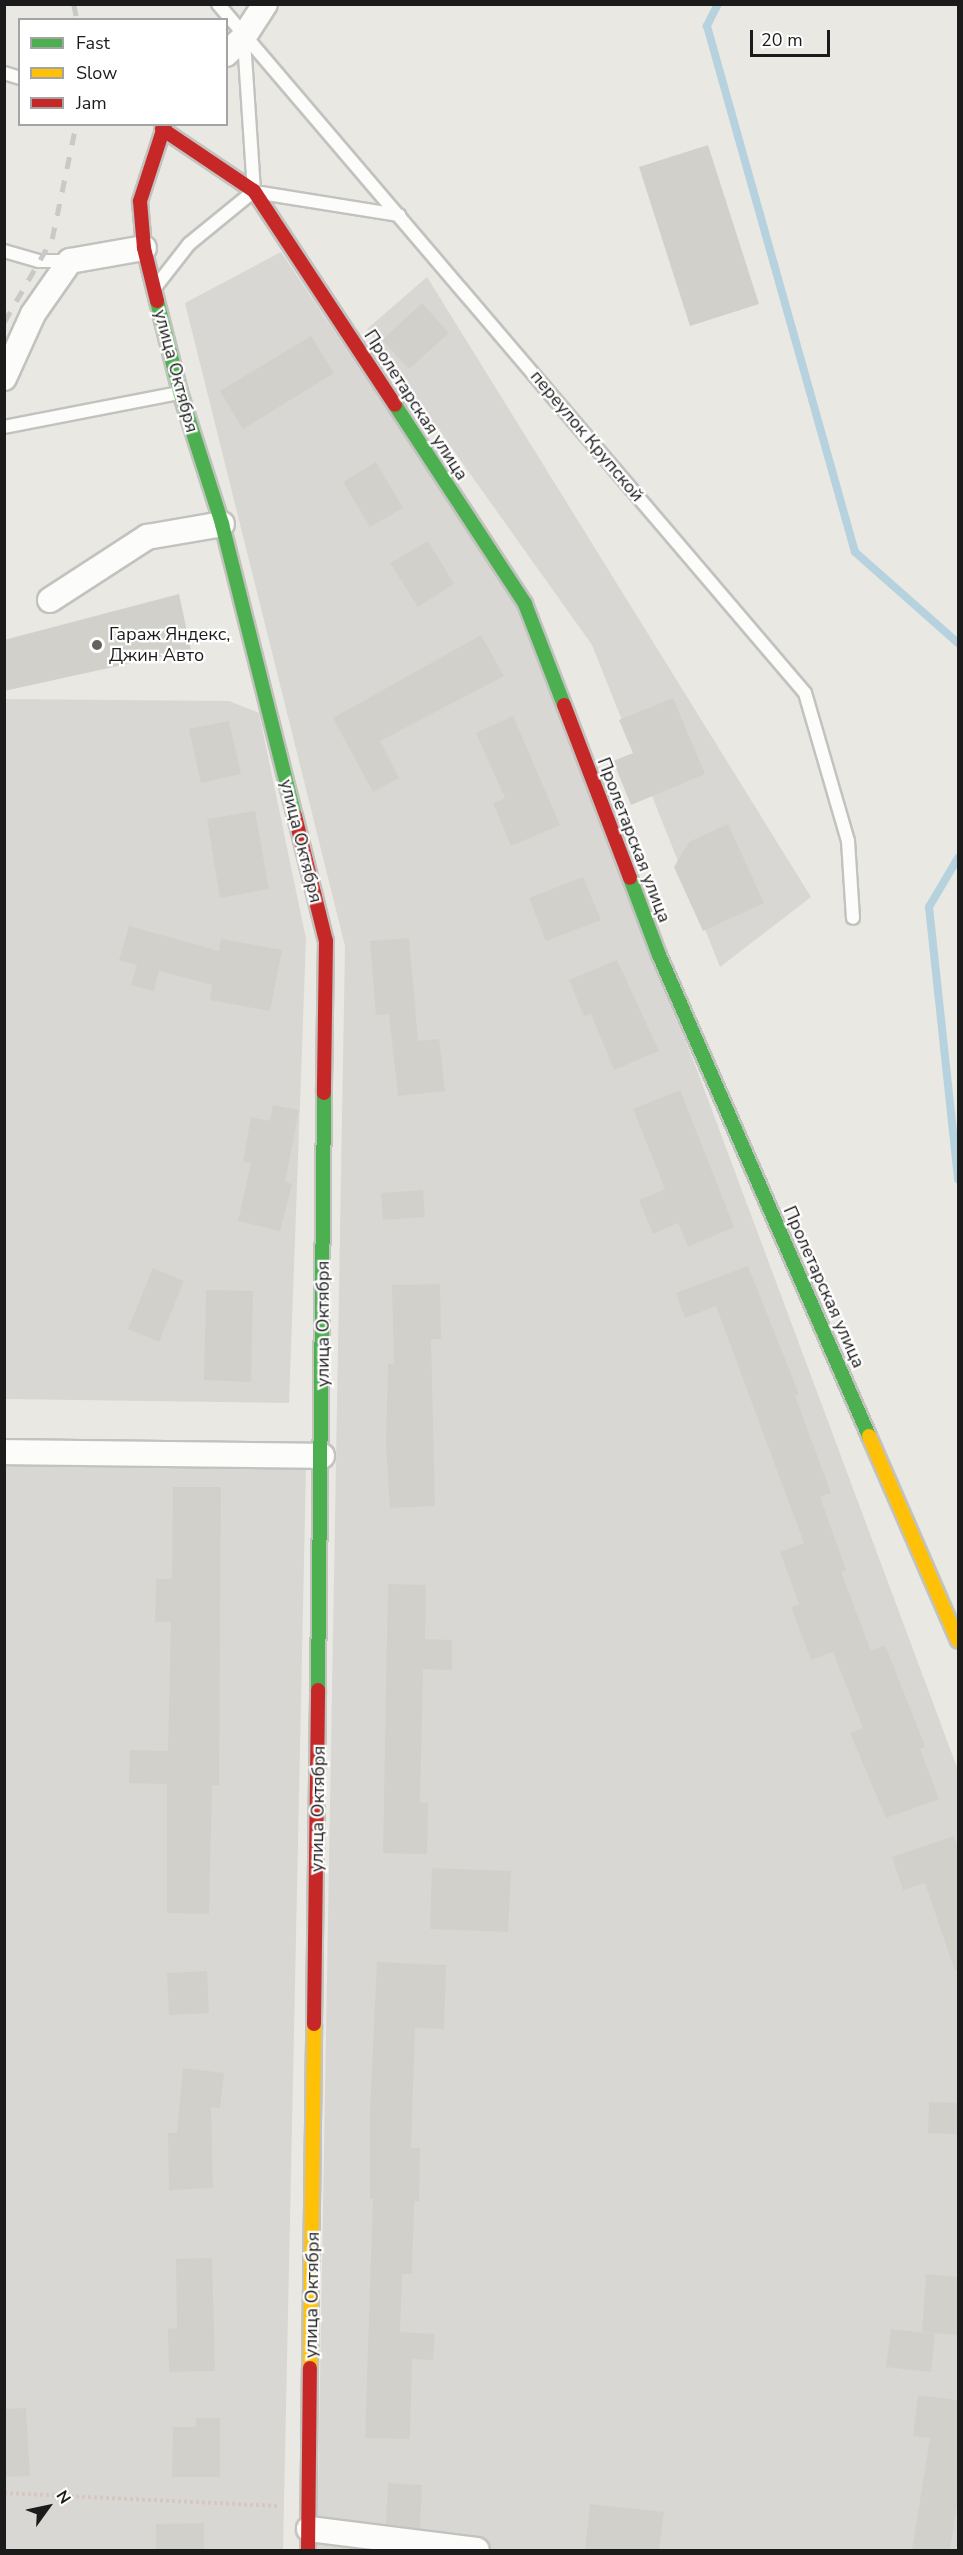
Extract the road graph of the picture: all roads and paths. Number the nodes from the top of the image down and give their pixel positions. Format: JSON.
{"nodes":[{"id":1,"x":218,"y":4,"type":"edge"},
{"id":2,"x":265,"y":4,"type":"edge"},
{"id":3,"x":224,"y":18,"type":"edge"},
{"id":4,"x":228,"y":29,"type":"edge"},
{"id":5,"x":235,"y":46,"type":"edge"},
{"id":6,"x":160,"y":126,"type":"edge"},
{"id":7,"x":254,"y":191,"type":"junction"},
{"id":8,"x":399,"y":215,"type":"junction"},
{"id":9,"x":144,"y":248,"type":"junction"},
{"id":10,"x":4,"y":251,"type":"edge"},
{"id":11,"x":70,"y":261,"type":"junction"},
{"id":12,"x":154,"y":289,"type":"junction"},
{"id":13,"x":4,"y":378,"type":"edge"},
{"id":14,"x":180,"y":392,"type":"junction"},
{"id":15,"x":4,"y":427,"type":"edge"},
{"id":16,"x":222,"y":524,"type":"junction"},
{"id":17,"x":50,"y":600,"type":"dead end"},
{"id":18,"x":853,"y":918,"type":"dead end"},
{"id":19,"x":4,"y":1452,"type":"edge"},
{"id":20,"x":322,"y":1456,"type":"junction"},
{"id":21,"x":958,"y":1641,"type":"edge"},
{"id":22,"x":4,"y":2493,"type":"edge"},
{"id":23,"x":309,"y":2529,"type":"edge"},
{"id":24,"x":477,"y":2550,"type":"edge"}],
"edges":[{"from":1,"to":3,"type":"lane","name":"переулок Крупской"},
{"from":2,"to":5,"type":"street"},
{"from":4,"to":5,"type":"lane","name":"переулок Крупской"},
{"from":5,"to":7,"type":"lane"},
{"from":5,"to":8,"type":"lane","name":"переулок Крупской"},
{"from":6,"to":7,"type":"street","name":"Пролетарская улица"},
{"from":6,"to":9,"type":"street","name":"улица Октября"},
{"from":7,"to":8,"type":"lane"},
{"from":7,"to":12,"type":"lane"},
{"from":7,"to":21,"type":"street","name":"Пролетарская улица"},
{"from":8,"to":18,"type":"lane","name":"переулок Крупской"},
{"from":9,"to":11,"type":"street"},
{"from":9,"to":12,"type":"street","name":"улица Октября"},
{"from":10,"to":11,"type":"lane"},
{"from":11,"to":13,"type":"street"},
{"from":12,"to":14,"type":"street","name":"улица Октября"},
{"from":14,"to":15,"type":"lane"},
{"from":14,"to":16,"type":"street","name":"улица Октября"},
{"from":16,"to":17,"type":"street"},
{"from":16,"to":20,"type":"street","name":"улица Октября"},
{"from":19,"to":20,"type":"street"},
{"from":20,"to":23,"type":"street","name":"улица Октября"},
{"from":22,"to":23,"type":"path"},
{"from":23,"to":24,"type":"street"}]}
